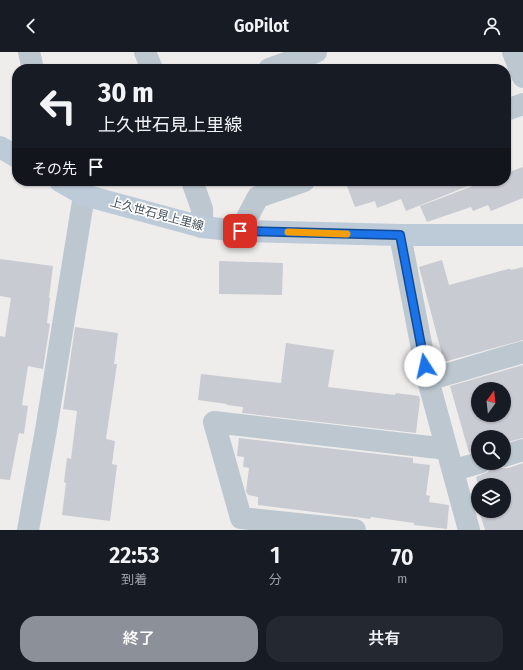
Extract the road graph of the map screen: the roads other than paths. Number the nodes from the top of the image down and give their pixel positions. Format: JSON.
{"nodes":[{"id":1,"x":29,"y":52,"type":"edge"},
{"id":2,"x":144,"y":52,"type":"edge"},
{"id":3,"x":316,"y":52,"type":"edge"},
{"id":4,"x":513,"y":52,"type":"edge"},
{"id":5,"x":32,"y":64,"type":"edge"},
{"id":6,"x":150,"y":64,"type":"edge"},
{"id":7,"x":283,"y":64,"type":"edge"},
{"id":8,"x":523,"y":77,"type":"edge"},
{"id":9,"x":523,"y":104,"type":"edge"},
{"id":10,"x":511,"y":108,"type":"edge"},
{"id":11,"x":0,"y":147,"type":"edge"},
{"id":12,"x":12,"y":154,"type":"edge"},
{"id":13,"x":69,"y":186,"type":"edge"},
{"id":14,"x":194,"y":186,"type":"edge"},
{"id":15,"x":290,"y":186,"type":"edge"},
{"id":16,"x":84,"y":195,"type":"junction"},
{"id":17,"x":202,"y":227,"type":"junction"},
{"id":18,"x":240,"y":231,"type":"junction"},
{"id":19,"x":400,"y":235,"type":"junction"},
{"id":20,"x":523,"y":236,"type":"edge"},
{"id":21,"x":523,"y":352,"type":"edge"},
{"id":22,"x":428,"y":380,"type":"junction"},
{"id":23,"x":447,"y":449,"type":"junction"},
{"id":24,"x":523,"y":450,"type":"edge"},
{"id":25,"x":511,"y":454,"type":"edge"},
{"id":26,"x":471,"y":465,"type":"edge"},
{"id":27,"x":454,"y":470,"type":"junction"},
{"id":28,"x":28,"y":530,"type":"edge"},
{"id":29,"x":355,"y":530,"type":"edge"},
{"id":30,"x":469,"y":530,"type":"edge"}],
"edges":[{"from":1,"to":5,"type":"street"},
{"from":2,"to":6,"type":"street"},
{"from":3,"to":7,"type":"street"},
{"from":4,"to":8,"type":"street"},
{"from":9,"to":10,"type":"street"},
{"from":11,"to":12,"type":"main road"},
{"from":13,"to":16,"type":"main road","name":"上久世石見上里線"},
{"from":14,"to":17,"type":"street"},
{"from":15,"to":18,"type":"street"},
{"from":16,"to":17,"type":"main road","name":"上久世石見上里線"},
{"from":16,"to":28,"type":"street"},
{"from":17,"to":18,"type":"main road","name":"上久世石見上里線"},
{"from":18,"to":19,"type":"main road","name":"上久世石見上里線"},
{"from":19,"to":20,"type":"main road","name":"上久世石見上里線"},
{"from":19,"to":22,"type":"street"},
{"from":21,"to":22,"type":"street"},
{"from":22,"to":23,"type":"street"},
{"from":23,"to":27,"type":"street"},
{"from":23,"to":29,"type":"street"},
{"from":24,"to":25,"type":"street"},
{"from":26,"to":27,"type":"street"},
{"from":27,"to":30,"type":"street"}]}
